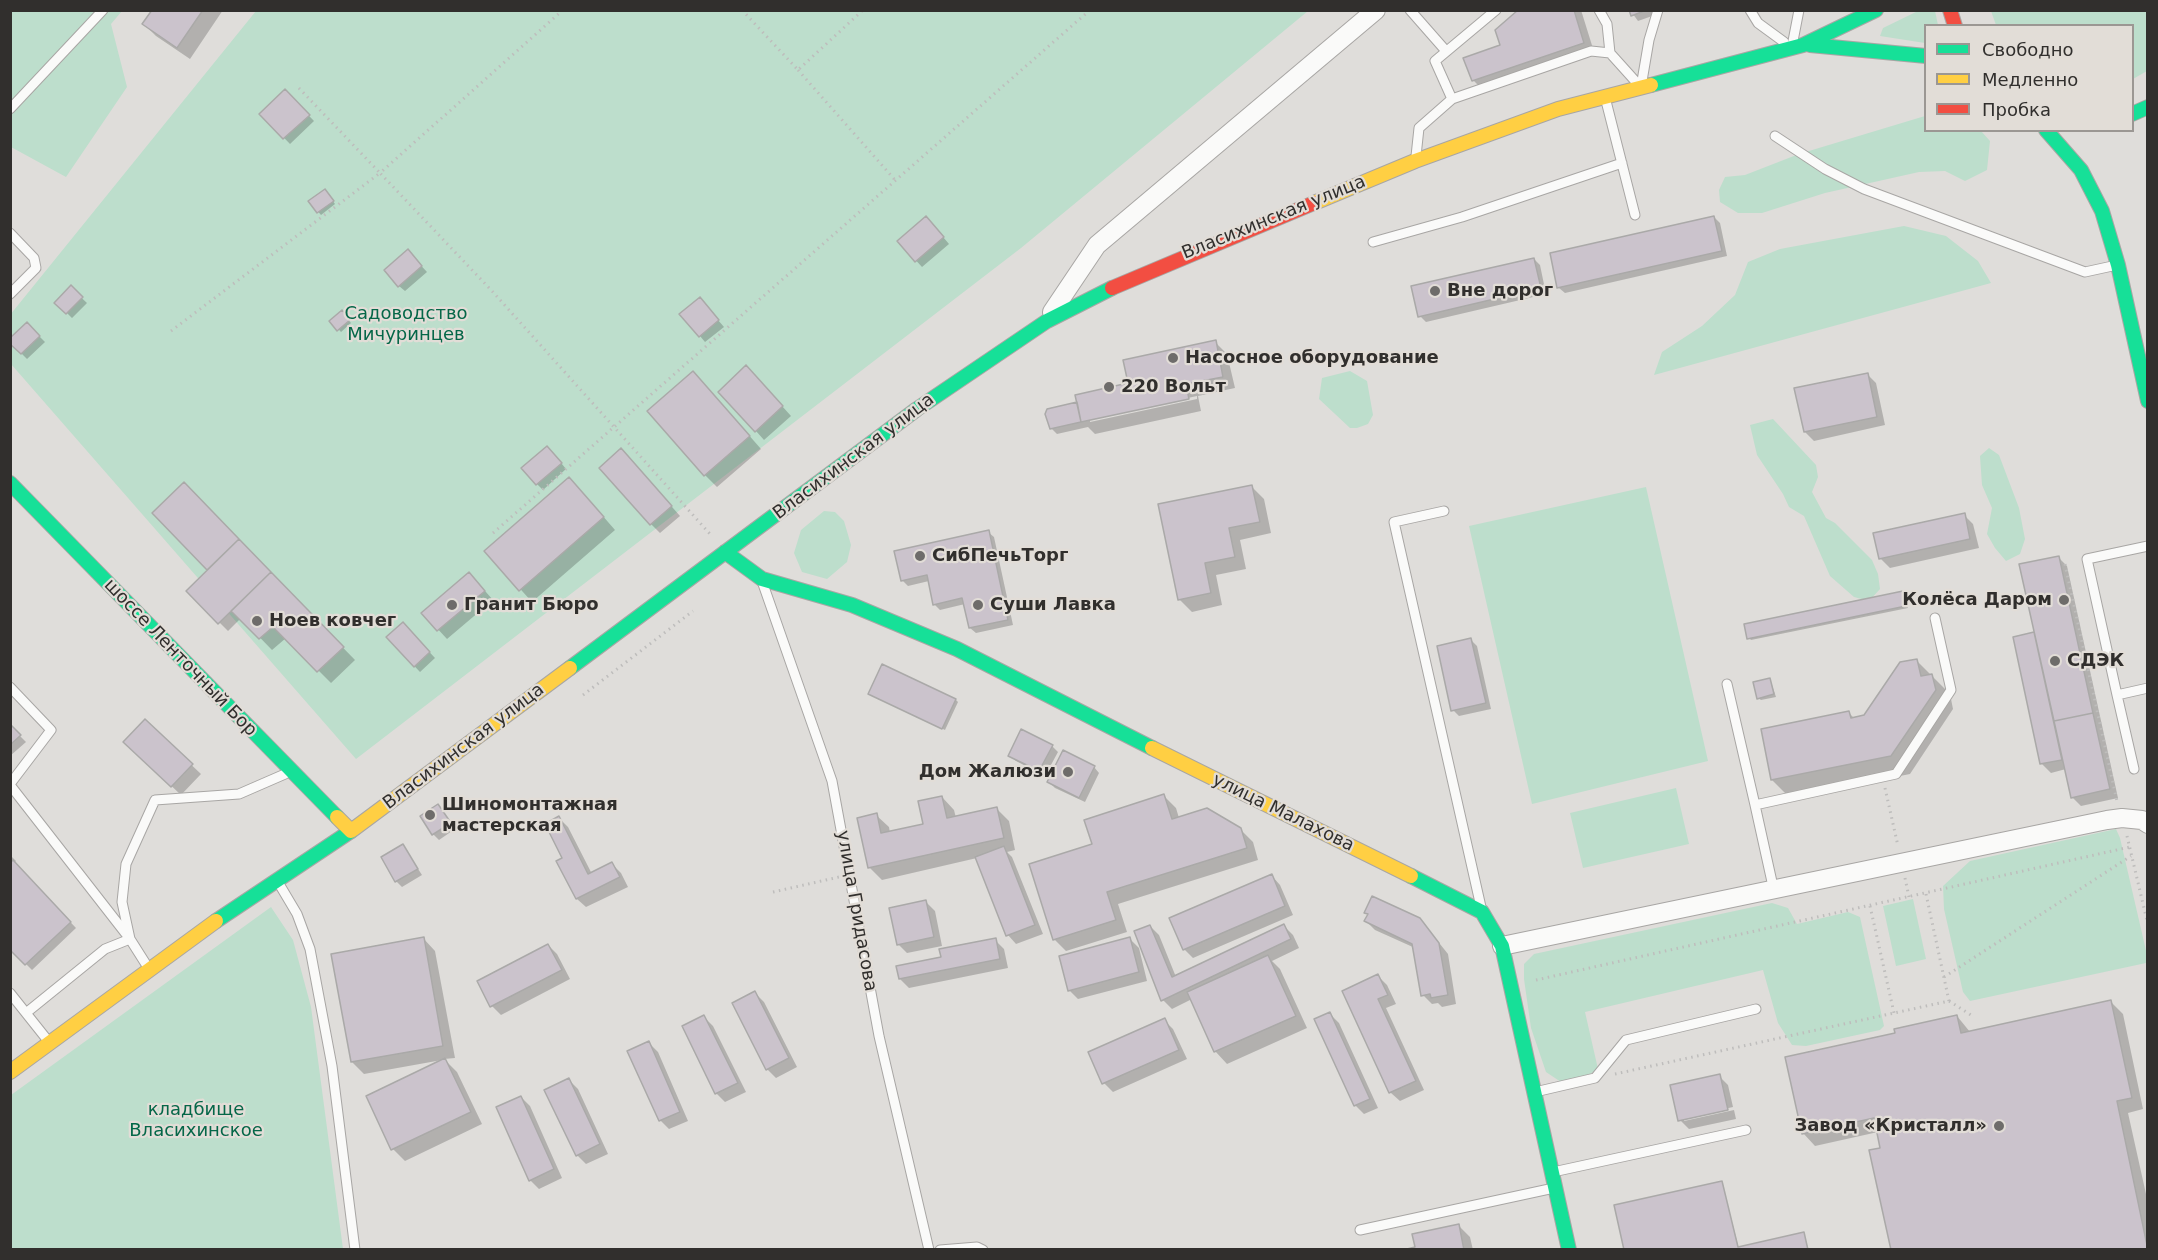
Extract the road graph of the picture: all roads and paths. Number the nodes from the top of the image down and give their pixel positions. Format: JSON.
{"nodes":[{"id":1,"x":103,"y":10,"type":"edge"},
{"id":2,"x":563,"y":10,"type":"edge"},
{"id":3,"x":742,"y":10,"type":"edge"},
{"id":4,"x":863,"y":10,"type":"edge"},
{"id":5,"x":1090,"y":10,"type":"edge"},
{"id":6,"x":1376,"y":10,"type":"edge"},
{"id":7,"x":1410,"y":10,"type":"edge"},
{"id":8,"x":1496,"y":10,"type":"edge"},
{"id":9,"x":1599,"y":10,"type":"edge"},
{"id":10,"x":1658,"y":10,"type":"edge"},
{"id":11,"x":1750,"y":10,"type":"edge"},
{"id":12,"x":1799,"y":10,"type":"edge"},
{"id":13,"x":1876,"y":10,"type":"edge"},
{"id":14,"x":1797,"y":46,"type":"junction"},
{"id":15,"x":1446,"y":51,"type":"junction"},
{"id":16,"x":1610,"y":53,"type":"junction"},
{"id":17,"x":1924,"y":56,"type":"edge"},
{"id":18,"x":798,"y":69,"type":"junction"},
{"id":19,"x":296,"y":85,"type":"dead end"},
{"id":20,"x":1641,"y":87,"type":"junction"},
{"id":21,"x":1605,"y":97,"type":"junction"},
{"id":22,"x":1452,"y":99,"type":"junction"},
{"id":23,"x":2148,"y":106,"type":"edge"},
{"id":24,"x":10,"y":109,"type":"edge"},
{"id":25,"x":2134,"y":113,"type":"edge"},
{"id":26,"x":2048,"y":132,"type":"edge"},
{"id":27,"x":1775,"y":136,"type":"dead end"},
{"id":28,"x":1415,"y":161,"type":"junction"},
{"id":29,"x":1622,"y":163,"type":"junction"},
{"id":30,"x":380,"y":173,"type":"junction"},
{"id":31,"x":896,"y":180,"type":"junction"},
{"id":32,"x":1635,"y":215,"type":"dead end"},
{"id":33,"x":10,"y":233,"type":"edge"},
{"id":34,"x":1373,"y":242,"type":"dead end"},
{"id":35,"x":2118,"y":265,"type":"junction"},
{"id":36,"x":10,"y":294,"type":"edge"},
{"id":37,"x":1047,"y":321,"type":"junction"},
{"id":38,"x":171,"y":331,"type":"dead end"},
{"id":39,"x":2148,"y":401,"type":"edge"},
{"id":40,"x":615,"y":428,"type":"junction"},
{"id":41,"x":10,"y":483,"type":"edge"},
{"id":42,"x":1444,"y":511,"type":"dead end"},
{"id":43,"x":493,"y":533,"type":"dead end"},
{"id":44,"x":2148,"y":546,"type":"edge"},
{"id":45,"x":725,"y":552,"type":"junction"},
{"id":46,"x":2065,"y":564,"type":"dead end"},
{"id":47,"x":762,"y":579,"type":"junction"},
{"id":48,"x":693,"y":611,"type":"dead end"},
{"id":49,"x":1935,"y":618,"type":"dead end"},
{"id":50,"x":1727,"y":684,"type":"dead end"},
{"id":51,"x":10,"y":687,"type":"edge"},
{"id":52,"x":2148,"y":688,"type":"edge"},
{"id":53,"x":583,"y":695,"type":"dead end"},
{"id":54,"x":2117,"y":695,"type":"junction"},
{"id":55,"x":2134,"y":769,"type":"dead end"},
{"id":56,"x":290,"y":771,"type":"junction"},
{"id":57,"x":1883,"y":777,"type":"junction"},
{"id":58,"x":10,"y":785,"type":"edge"},
{"id":59,"x":1755,"y":805,"type":"junction"},
{"id":60,"x":2122,"y":818,"type":"junction"},
{"id":61,"x":2148,"y":824,"type":"edge"},
{"id":62,"x":351,"y":831,"type":"junction"},
{"id":63,"x":2130,"y":847,"type":"junction"},
{"id":64,"x":2132,"y":856,"type":"junction"},
{"id":65,"x":1902,"y":863,"type":"junction"},
{"id":66,"x":849,"y":874,"type":"junction"},
{"id":67,"x":277,"y":880,"type":"junction"},
{"id":68,"x":1774,"y":891,"type":"junction"},
{"id":69,"x":773,"y":892,"type":"dead end"},
{"id":70,"x":1926,"y":894,"type":"junction"},
{"id":71,"x":1909,"y":897,"type":"junction"},
{"id":72,"x":1870,"y":906,"type":"junction"},
{"id":73,"x":1482,"y":912,"type":"junction"},
{"id":74,"x":2148,"y":925,"type":"edge"},
{"id":75,"x":130,"y":939,"type":"junction"},
{"id":76,"x":1502,"y":946,"type":"junction"},
{"id":77,"x":149,"y":969,"type":"junction"},
{"id":78,"x":1944,"y":977,"type":"junction"},
{"id":79,"x":1536,"y":980,"type":"dead end"},
{"id":80,"x":10,"y":993,"type":"edge"},
{"id":81,"x":1949,"y":1001,"type":"junction"},
{"id":82,"x":1756,"y":1009,"type":"dead end"},
{"id":83,"x":26,"y":1013,"type":"junction"},
{"id":84,"x":1894,"y":1013,"type":"junction"},
{"id":85,"x":1974,"y":1017,"type":"dead end"},
{"id":86,"x":49,"y":1042,"type":"junction"},
{"id":87,"x":10,"y":1072,"type":"edge"},
{"id":88,"x":1595,"y":1078,"type":"junction"},
{"id":89,"x":1535,"y":1092,"type":"junction"},
{"id":90,"x":1746,"y":1130,"type":"dead end"},
{"id":91,"x":1553,"y":1172,"type":"junction"},
{"id":92,"x":1556,"y":1187,"type":"junction"},
{"id":93,"x":1360,"y":1230,"type":"dead end"},
{"id":94,"x":356,"y":1250,"type":"edge"},
{"id":95,"x":929,"y":1250,"type":"edge"},
{"id":96,"x":940,"y":1250,"type":"edge"},
{"id":97,"x":983,"y":1250,"type":"edge"},
{"id":98,"x":1569,"y":1250,"type":"edge"}],
"edges":[{"from":1,"to":24,"type":"lane"},
{"from":2,"to":30,"type":"path"},
{"from":3,"to":18,"type":"path"},
{"from":4,"to":18,"type":"path"},
{"from":5,"to":31,"type":"path"},
{"from":6,"to":37,"type":"street"},
{"from":7,"to":15,"type":"lane"},
{"from":8,"to":15,"type":"lane"},
{"from":9,"to":16,"type":"lane"},
{"from":10,"to":20,"type":"lane"},
{"from":11,"to":14,"type":"lane"},
{"from":12,"to":14,"type":"lane"},
{"from":13,"to":14,"type":"main road"},
{"from":14,"to":17,"type":"main road"},
{"from":14,"to":20,"type":"main road","name":"Власихинская улица"},
{"from":15,"to":22,"type":"lane"},
{"from":16,"to":20,"type":"lane"},
{"from":16,"to":22,"type":"lane"},
{"from":18,"to":31,"type":"path"},
{"from":19,"to":30,"type":"path"},
{"from":20,"to":21,"type":"main road","name":"Власихинская улица"},
{"from":21,"to":28,"type":"main road","name":"Власихинская улица"},
{"from":21,"to":29,"type":"lane"},
{"from":22,"to":28,"type":"lane"},
{"from":23,"to":25,"type":"main road"},
{"from":26,"to":35,"type":"main road"},
{"from":27,"to":35,"type":"lane"},
{"from":28,"to":37,"type":"main road","name":"Власихинская улица"},
{"from":29,"to":32,"type":"lane"},
{"from":29,"to":34,"type":"lane"},
{"from":30,"to":38,"type":"path"},
{"from":30,"to":40,"type":"path"},
{"from":31,"to":40,"type":"path"},
{"from":33,"to":36,"type":"lane"},
{"from":35,"to":39,"type":"main road"},
{"from":37,"to":45,"type":"main road","name":"Власихинская улица"},
{"from":40,"to":43,"type":"path"},
{"from":40,"to":45,"type":"path"},
{"from":41,"to":56,"type":"main road","name":"шоссе Ленточный Бор"},
{"from":42,"to":73,"type":"lane"},
{"from":44,"to":54,"type":"lane"},
{"from":45,"to":47,"type":"main road"},
{"from":45,"to":62,"type":"main road","name":"Власихинская улица"},
{"from":46,"to":60,"type":"path"},
{"from":47,"to":66,"type":"lane","name":"улица Гридасова"},
{"from":47,"to":73,"type":"main road","name":"улица Малахова"},
{"from":48,"to":53,"type":"path"},
{"from":49,"to":57,"type":"lane"},
{"from":50,"to":59,"type":"lane"},
{"from":51,"to":58,"type":"lane"},
{"from":52,"to":54,"type":"lane"},
{"from":54,"to":55,"type":"lane"},
{"from":56,"to":62,"type":"main road","name":"шоссе Ленточный Бор"},
{"from":56,"to":75,"type":"lane"},
{"from":57,"to":59,"type":"lane"},
{"from":57,"to":65,"type":"path"},
{"from":58,"to":75,"type":"lane"},
{"from":59,"to":68,"type":"lane"},
{"from":60,"to":61,"type":"street"},
{"from":60,"to":63,"type":"path"},
{"from":60,"to":65,"type":"street"},
{"from":62,"to":67,"type":"main road","name":"Власихинская улица"},
{"from":63,"to":64,"type":"path"},
{"from":63,"to":70,"type":"path"},
{"from":64,"to":74,"type":"path"},
{"from":64,"to":78,"type":"path"},
{"from":65,"to":68,"type":"street"},
{"from":65,"to":71,"type":"path"},
{"from":66,"to":69,"type":"path"},
{"from":66,"to":95,"type":"lane","name":"улица Гридасова"},
{"from":67,"to":77,"type":"main road","name":"Власихинская улица"},
{"from":67,"to":94,"type":"lane"},
{"from":68,"to":76,"type":"street"},
{"from":70,"to":71,"type":"path"},
{"from":70,"to":78,"type":"path"},
{"from":71,"to":72,"type":"path"},
{"from":72,"to":79,"type":"path"},
{"from":72,"to":84,"type":"path"},
{"from":73,"to":76,"type":"main road","name":"улица Малахова"},
{"from":75,"to":77,"type":"lane"},
{"from":75,"to":83,"type":"lane"},
{"from":76,"to":89,"type":"main road","name":"улица Малахова"},
{"from":77,"to":86,"type":"main road","name":"Власихинская улица"},
{"from":78,"to":81,"type":"path"},
{"from":80,"to":83,"type":"lane"},
{"from":81,"to":84,"type":"path"},
{"from":81,"to":85,"type":"path"},
{"from":82,"to":88,"type":"lane"},
{"from":83,"to":86,"type":"lane"},
{"from":84,"to":88,"type":"path"},
{"from":86,"to":87,"type":"main road","name":"Власихинская улица"},
{"from":88,"to":89,"type":"lane"},
{"from":89,"to":91,"type":"main road","name":"улица Малахова"},
{"from":90,"to":91,"type":"lane"},
{"from":91,"to":92,"type":"main road","name":"улица Малахова"},
{"from":92,"to":93,"type":"lane"},
{"from":92,"to":98,"type":"main road","name":"улица Малахова"},
{"from":96,"to":97,"type":"lane"}]}
